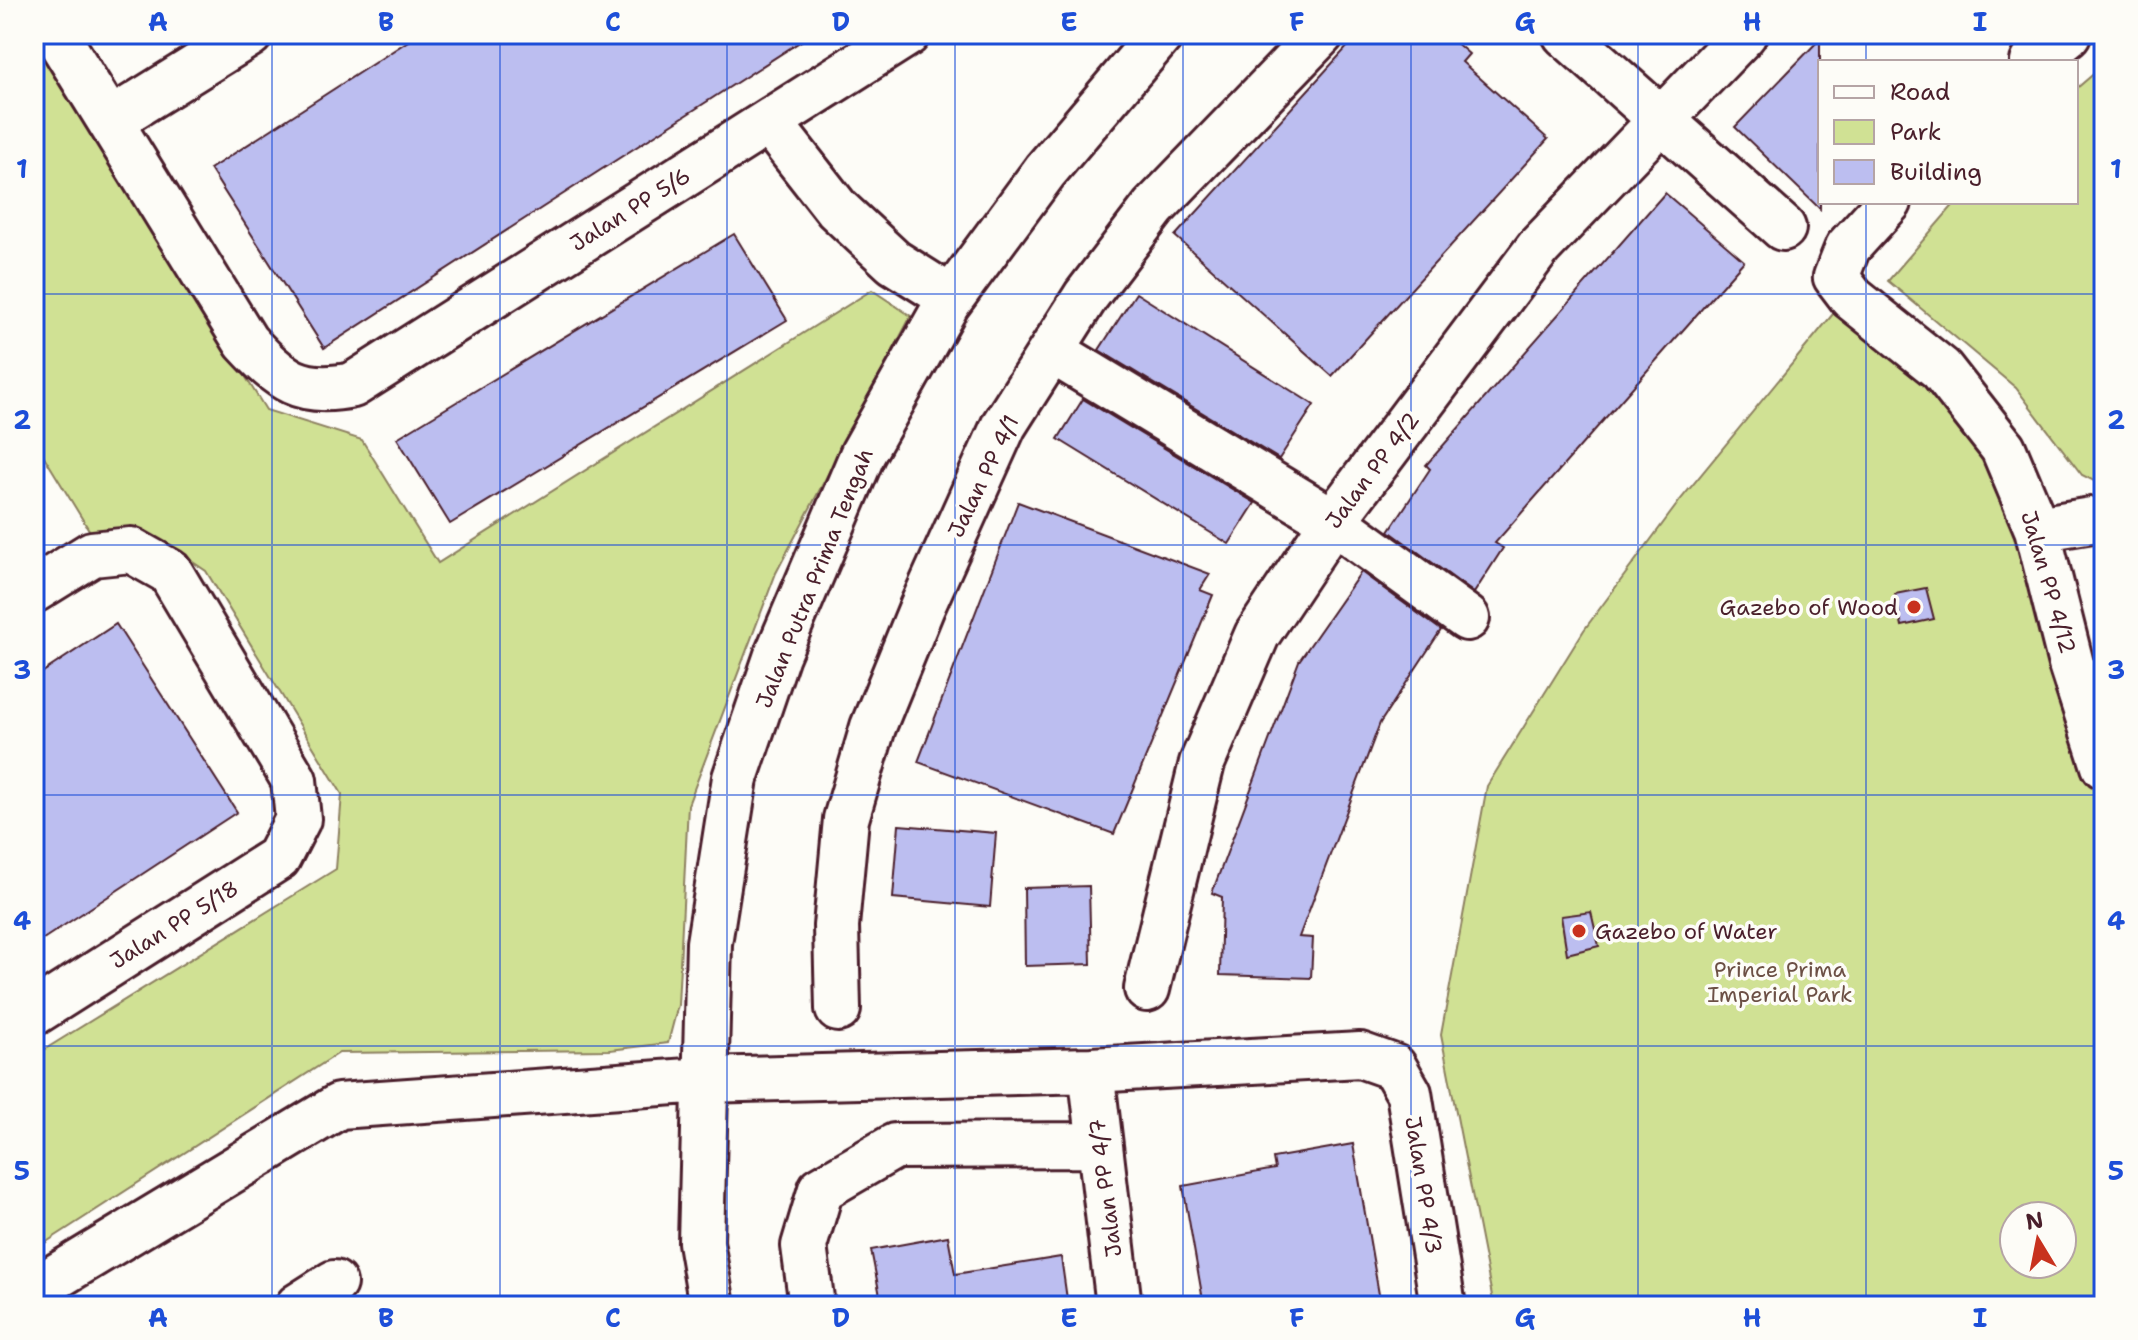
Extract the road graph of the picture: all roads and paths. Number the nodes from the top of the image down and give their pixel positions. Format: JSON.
{"nodes":[{"id":1,"x":56,"y":34,"type":"edge"},
{"id":2,"x":250,"y":34,"type":"edge"},
{"id":3,"x":907,"y":34,"type":"edge"},
{"id":4,"x":1161,"y":34,"type":"edge"},
{"id":5,"x":1321,"y":34,"type":"edge"},
{"id":6,"x":1565,"y":34,"type":"edge"},
{"id":7,"x":1744,"y":34,"type":"edge"},
{"id":8,"x":2068,"y":34,"type":"edge"},
{"id":9,"x":2036,"y":60,"type":"edge"},
{"id":10,"x":1660,"y":118,"type":"junction"},
{"id":11,"x":110,"y":121,"type":"junction"},
{"id":12,"x":769,"y":122,"type":"junction"},
{"id":13,"x":1887,"y":204,"type":"edge"},
{"id":14,"x":1783,"y":228,"type":"dead end"},
{"id":15,"x":951,"y":298,"type":"junction"},
{"id":16,"x":1052,"y":351,"type":"junction"},
{"id":17,"x":2104,"y":518,"type":"edge"},
{"id":18,"x":1333,"y":521,"type":"junction"},
{"id":19,"x":2037,"y":529,"type":"junction"},
{"id":20,"x":34,"y":590,"type":"edge"},
{"id":21,"x":1467,"y":618,"type":"dead end"},
{"id":22,"x":2104,"y":766,"type":"edge"},
{"id":23,"x":1147,"y":989,"type":"dead end"},
{"id":24,"x":838,"y":1009,"type":"dead end"},
{"id":25,"x":34,"y":1013,"type":"edge"},
{"id":26,"x":1091,"y":1070,"type":"junction"},
{"id":27,"x":703,"y":1080,"type":"junction"},
{"id":28,"x":1099,"y":1145,"type":"junction"},
{"id":29,"x":334,"y":1283,"type":"dead end"},
{"id":30,"x":34,"y":1290,"type":"edge"},
{"id":31,"x":298,"y":1306,"type":"edge"},
{"id":32,"x":712,"y":1306,"type":"edge"},
{"id":33,"x":812,"y":1306,"type":"edge"},
{"id":34,"x":1119,"y":1306,"type":"edge"},
{"id":35,"x":1443,"y":1306,"type":"edge"}],
"edges":[{"from":1,"to":11,"type":"street"},
{"from":2,"to":11,"type":"street"},
{"from":3,"to":12,"type":"street","name":"Jalan PP 5/6"},
{"from":4,"to":15,"type":"street","name":"Jalan Putra Prima Tengah"},
{"from":5,"to":16,"type":"street","name":"Jalan PP 4/1"},
{"from":6,"to":10,"type":"street"},
{"from":7,"to":10,"type":"street","name":"Jalan PP 4/2"},
{"from":8,"to":9,"type":"street"},
{"from":10,"to":14,"type":"street"},
{"from":10,"to":18,"type":"street","name":"Jalan PP 4/2"},
{"from":11,"to":12,"type":"street","name":"Jalan PP 5/6"},
{"from":12,"to":15,"type":"street"},
{"from":13,"to":19,"type":"street","name":"Jalan PP 4/12"},
{"from":15,"to":27,"type":"street","name":"Jalan Putra Prima Tengah"},
{"from":16,"to":18,"type":"street"},
{"from":16,"to":24,"type":"street","name":"Jalan PP 4/1"},
{"from":17,"to":19,"type":"street"},
{"from":18,"to":21,"type":"street"},
{"from":18,"to":23,"type":"street","name":"Jalan PP 4/2"},
{"from":19,"to":22,"type":"street","name":"Jalan PP 4/12"},
{"from":20,"to":25,"type":"street","name":"Jalan PP 5/18"},
{"from":26,"to":27,"type":"street"},
{"from":26,"to":28,"type":"street","name":"Jalan PP 4/7"},
{"from":26,"to":35,"type":"street","name":"Jalan PP 4/3"},
{"from":27,"to":30,"type":"street"},
{"from":27,"to":32,"type":"street","name":"Jalan Putra Prima Tengah"},
{"from":28,"to":33,"type":"street"},
{"from":28,"to":34,"type":"street","name":"Jalan PP 4/7"},
{"from":29,"to":31,"type":"street"}]}
